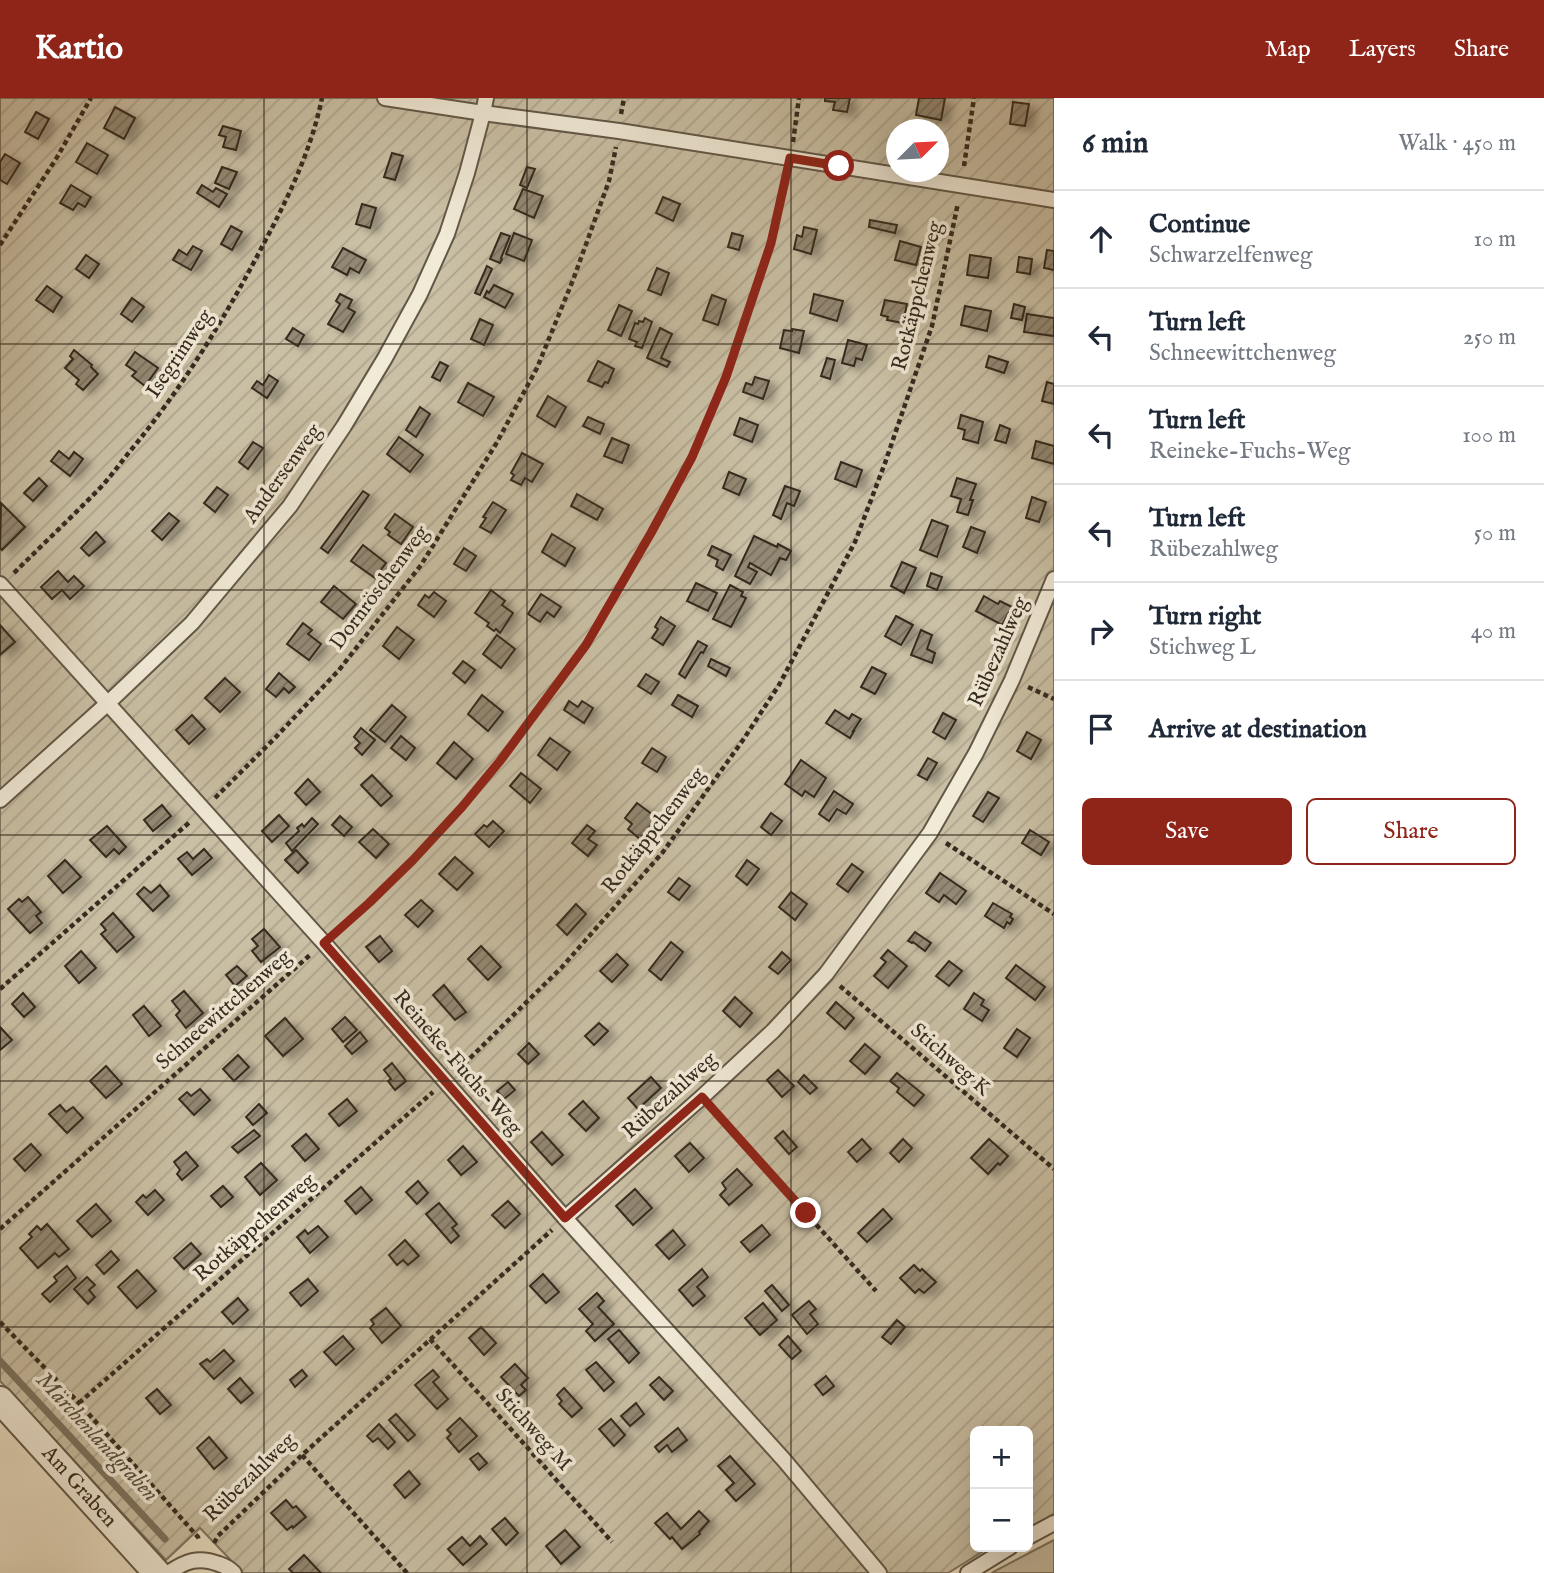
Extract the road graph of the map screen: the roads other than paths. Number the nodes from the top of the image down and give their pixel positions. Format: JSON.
{"nodes":[{"id":1,"x":385,"y":98,"type":"edge"},
{"id":2,"x":486,"y":98,"type":"edge"},
{"id":3,"x":483,"y":113,"type":"junction"},
{"id":4,"x":1054,"y":200,"type":"edge"},
{"id":5,"x":1054,"y":579,"type":"edge"},
{"id":6,"x":0,"y":585,"type":"edge"},
{"id":7,"x":108,"y":702,"type":"junction"},
{"id":8,"x":0,"y":800,"type":"edge"},
{"id":9,"x":565,"y":1218,"type":"junction"},
{"id":10,"x":0,"y":1400,"type":"edge"},
{"id":11,"x":1054,"y":1523,"type":"edge"},
{"id":12,"x":1033,"y":1534,"type":"edge"},
{"id":13,"x":1002,"y":1552,"type":"edge"},
{"id":14,"x":157,"y":1573,"type":"edge"},
{"id":15,"x":168,"y":1573,"type":"edge"},
{"id":16,"x":234,"y":1573,"type":"edge"},
{"id":17,"x":879,"y":1573,"type":"edge"},
{"id":18,"x":968,"y":1573,"type":"edge"}],
"edges":[{"from":1,"to":3,"type":"lane"},
{"from":2,"to":3,"type":"lane","name":"Andersenweg"},
{"from":3,"to":4,"type":"lane"},
{"from":3,"to":7,"type":"lane","name":"Andersenweg"},
{"from":5,"to":9,"type":"lane","name":"Rübezahlweg"},
{"from":6,"to":7,"type":"lane","name":"Reineke-Fuchs-Weg"},
{"from":7,"to":8,"type":"lane","name":"Andersenweg"},
{"from":7,"to":9,"type":"lane","name":"Reineke-Fuchs-Weg"},
{"from":9,"to":17,"type":"lane","name":"Reineke-Fuchs-Weg"},
{"from":10,"to":14,"type":"street","name":"Am Graben"},
{"from":11,"to":12,"type":"lane"},
{"from":13,"to":18,"type":"lane"},
{"from":15,"to":16,"type":"lane"}]}
